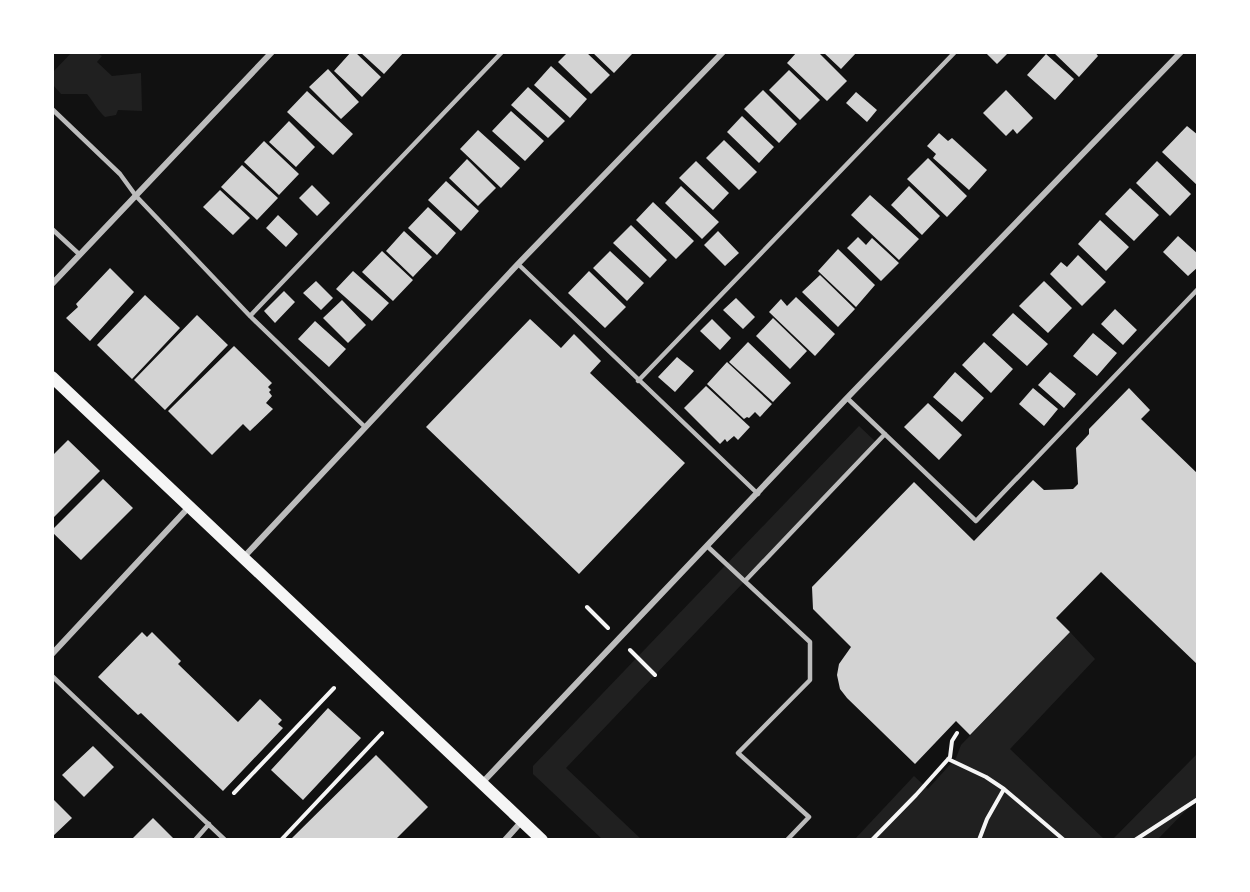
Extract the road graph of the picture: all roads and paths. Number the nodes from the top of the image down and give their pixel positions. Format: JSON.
{"nodes":[{"id":1,"x":272,"y":52,"type":"edge"},
{"id":2,"x":502,"y":52,"type":"edge"},
{"id":3,"x":723,"y":52,"type":"edge"},
{"id":4,"x":955,"y":52,"type":"edge"},
{"id":5,"x":1181,"y":52,"type":"edge"},
{"id":6,"x":52,"y":109,"type":"edge"},
{"id":7,"x":136,"y":196,"type":"junction"},
{"id":8,"x":52,"y":229,"type":"edge"},
{"id":9,"x":80,"y":255,"type":"junction"},
{"id":10,"x":518,"y":264,"type":"junction"},
{"id":11,"x":52,"y":284,"type":"edge"},
{"id":12,"x":1197,"y":289,"type":"edge"},
{"id":13,"x":250,"y":316,"type":"junction"},
{"id":14,"x":52,"y":377,"type":"edge"},
{"id":15,"x":638,"y":381,"type":"junction"},
{"id":16,"x":847,"y":398,"type":"junction"},
{"id":17,"x":366,"y":427,"type":"junction"},
{"id":18,"x":885,"y":434,"type":"junction"},
{"id":19,"x":758,"y":494,"type":"junction"},
{"id":20,"x":190,"y":507,"type":"junction"},
{"id":21,"x":707,"y":546,"type":"junction"},
{"id":22,"x":243,"y":558,"type":"junction"},
{"id":23,"x":745,"y":581,"type":"junction"},
{"id":24,"x":52,"y":654,"type":"edge"},
{"id":25,"x":52,"y":676,"type":"edge"},
{"id":26,"x":334,"y":688,"type":"dead end"},
{"id":27,"x":382,"y":733,"type":"dead end"},
{"id":28,"x":957,"y":733,"type":"dead end"},
{"id":29,"x":948,"y":759,"type":"junction"},
{"id":30,"x":482,"y":783,"type":"junction"},
{"id":31,"x":1004,"y":789,"type":"junction"},
{"id":32,"x":234,"y":793,"type":"dead end"},
{"id":33,"x":1197,"y":799,"type":"edge"},
{"id":34,"x":522,"y":821,"type":"junction"},
{"id":35,"x":209,"y":824,"type":"junction"},
{"id":36,"x":195,"y":840,"type":"edge"},
{"id":37,"x":225,"y":840,"type":"edge"},
{"id":38,"x":281,"y":840,"type":"edge"},
{"id":39,"x":505,"y":840,"type":"edge"},
{"id":40,"x":542,"y":840,"type":"edge"},
{"id":41,"x":787,"y":840,"type":"edge"},
{"id":42,"x":872,"y":840,"type":"edge"},
{"id":43,"x":979,"y":840,"type":"edge"},
{"id":44,"x":1064,"y":840,"type":"edge"},
{"id":45,"x":1135,"y":840,"type":"edge"}],
"edges":[{"from":1,"to":7,"type":"street"},
{"from":2,"to":13,"type":"lane"},
{"from":3,"to":10,"type":"street"},
{"from":4,"to":15,"type":"lane"},
{"from":5,"to":16,"type":"street"},
{"from":6,"to":7,"type":"lane"},
{"from":7,"to":9,"type":"street"},
{"from":7,"to":13,"type":"lane"},
{"from":8,"to":9,"type":"lane"},
{"from":9,"to":11,"type":"street"},
{"from":10,"to":15,"type":"lane"},
{"from":10,"to":17,"type":"street"},
{"from":12,"to":18,"type":"lane"},
{"from":13,"to":17,"type":"lane"},
{"from":14,"to":20,"type":"main road"},
{"from":15,"to":19,"type":"lane"},
{"from":16,"to":18,"type":"lane"},
{"from":16,"to":19,"type":"street"},
{"from":17,"to":22,"type":"street"},
{"from":18,"to":23,"type":"lane"},
{"from":19,"to":21,"type":"street"},
{"from":20,"to":22,"type":"main road"},
{"from":20,"to":24,"type":"street"},
{"from":21,"to":23,"type":"lane"},
{"from":21,"to":30,"type":"street"},
{"from":22,"to":30,"type":"main road"},
{"from":23,"to":41,"type":"lane"},
{"from":25,"to":35,"type":"lane"},
{"from":26,"to":32,"type":"path"},
{"from":27,"to":38,"type":"path"},
{"from":28,"to":29,"type":"path"},
{"from":29,"to":31,"type":"path"},
{"from":29,"to":42,"type":"path"},
{"from":30,"to":34,"type":"main road"},
{"from":31,"to":43,"type":"path"},
{"from":31,"to":44,"type":"path"},
{"from":33,"to":45,"type":"path"},
{"from":34,"to":39,"type":"street"},
{"from":34,"to":40,"type":"main road"},
{"from":35,"to":36,"type":"lane"},
{"from":35,"to":37,"type":"lane"}]}
